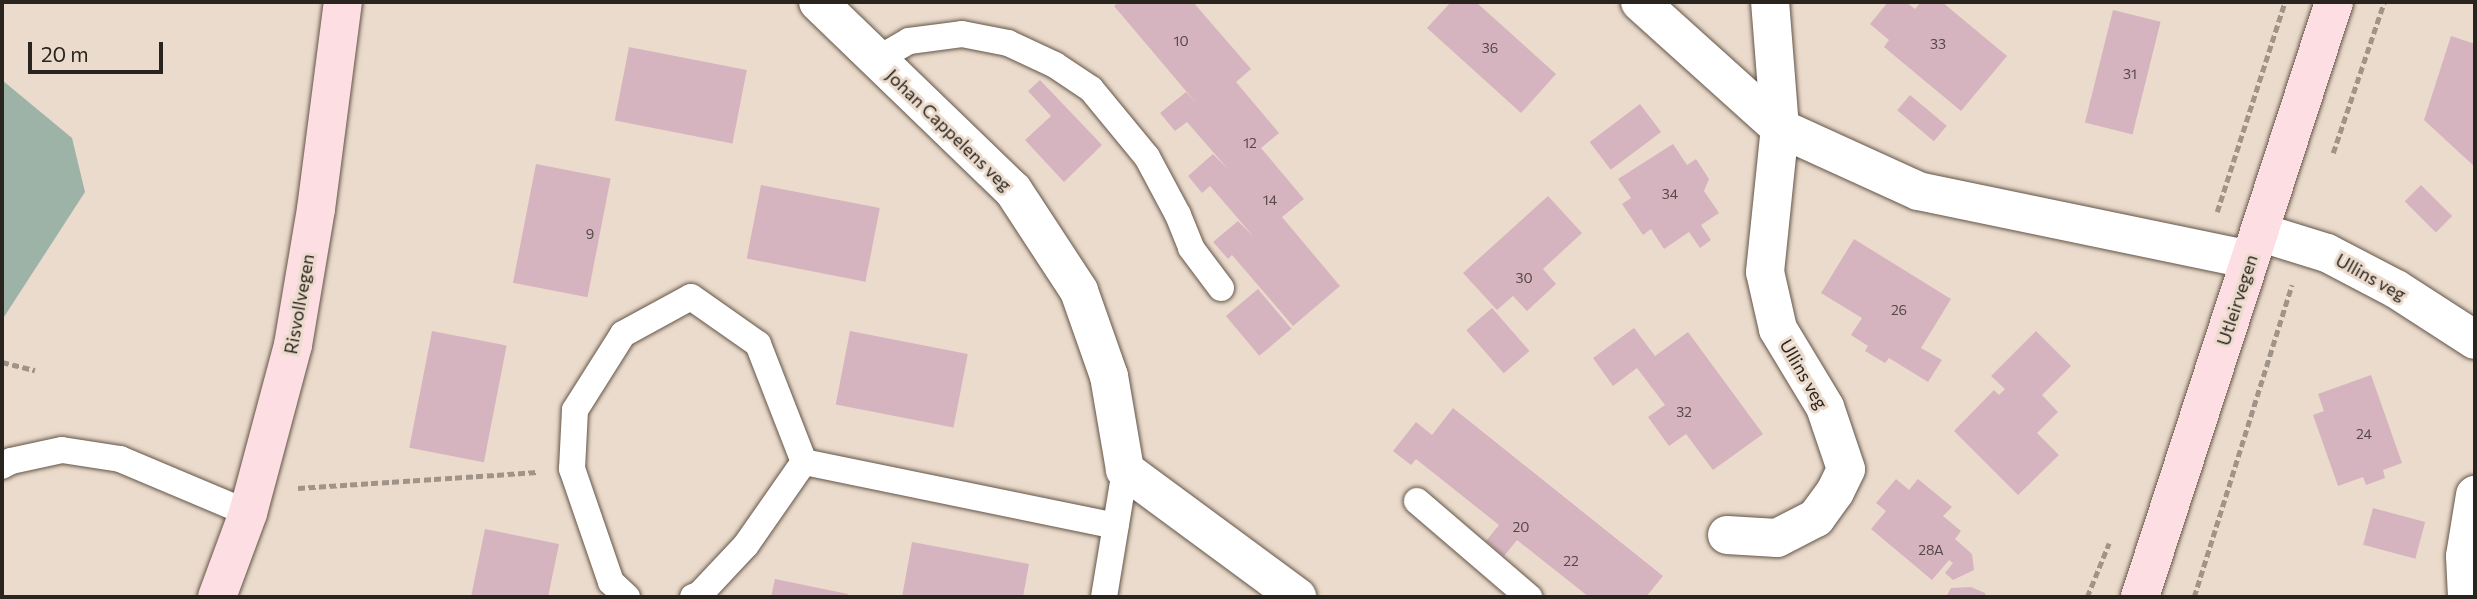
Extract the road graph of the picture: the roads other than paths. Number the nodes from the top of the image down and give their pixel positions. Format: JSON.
{"nodes":[{"id":1,"x":343,"y":2,"type":"edge"},
{"id":2,"x":818,"y":2,"type":"edge"},
{"id":3,"x":1640,"y":2,"type":"edge"},
{"id":4,"x":1770,"y":2,"type":"edge"},
{"id":5,"x":2334,"y":2,"type":"edge"},
{"id":6,"x":876,"y":60,"type":"junction"},
{"id":7,"x":1780,"y":128,"type":"junction"},
{"id":8,"x":2255,"y":246,"type":"junction"},
{"id":9,"x":1221,"y":288,"type":"dead end"},
{"id":10,"x":2475,"y":340,"type":"edge"},
{"id":11,"x":804,"y":462,"type":"junction"},
{"id":12,"x":2,"y":466,"type":"edge"},
{"id":13,"x":1125,"y":470,"type":"junction"},
{"id":14,"x":2475,"y":495,"type":"edge"},
{"id":15,"x":251,"y":501,"type":"junction"},
{"id":16,"x":1417,"y":501,"type":"dead end"},
{"id":17,"x":1116,"y":526,"type":"junction"},
{"id":18,"x":1727,"y":535,"type":"dead end"},
{"id":19,"x":217,"y":597,"type":"edge"},
{"id":20,"x":627,"y":597,"type":"edge"},
{"id":21,"x":693,"y":597,"type":"edge"},
{"id":22,"x":1104,"y":597,"type":"edge"},
{"id":23,"x":1297,"y":597,"type":"edge"},
{"id":24,"x":1529,"y":597,"type":"edge"},
{"id":25,"x":2140,"y":597,"type":"edge"},
{"id":26,"x":2468,"y":597,"type":"edge"}],
"edges":[{"from":1,"to":15,"type":"main road","name":"Risvollvegen"},
{"from":2,"to":6,"type":"street","name":"Johan Cappelens veg"},
{"from":3,"to":7,"type":"street","name":"Ullins veg"},
{"from":4,"to":7,"type":"street"},
{"from":5,"to":8,"type":"main road","name":"Utleirvegen"},
{"from":6,"to":9,"type":"lane"},
{"from":6,"to":13,"type":"street","name":"Johan Cappelens veg"},
{"from":7,"to":8,"type":"street","name":"Ullins veg"},
{"from":7,"to":18,"type":"street","name":"Ullins veg"},
{"from":8,"to":10,"type":"street","name":"Ullins veg"},
{"from":8,"to":25,"type":"main road","name":"Utleirvegen"},
{"from":11,"to":17,"type":"lane"},
{"from":11,"to":20,"type":"lane"},
{"from":11,"to":21,"type":"lane"},
{"from":12,"to":15,"type":"lane"},
{"from":13,"to":17,"type":"lane","name":"Johan Cappelens veg"},
{"from":13,"to":23,"type":"street"},
{"from":14,"to":26,"type":"street"},
{"from":15,"to":19,"type":"main road","name":"Risvollvegen"},
{"from":16,"to":24,"type":"lane"},
{"from":17,"to":22,"type":"lane","name":"Johan Cappelens veg"}]}
